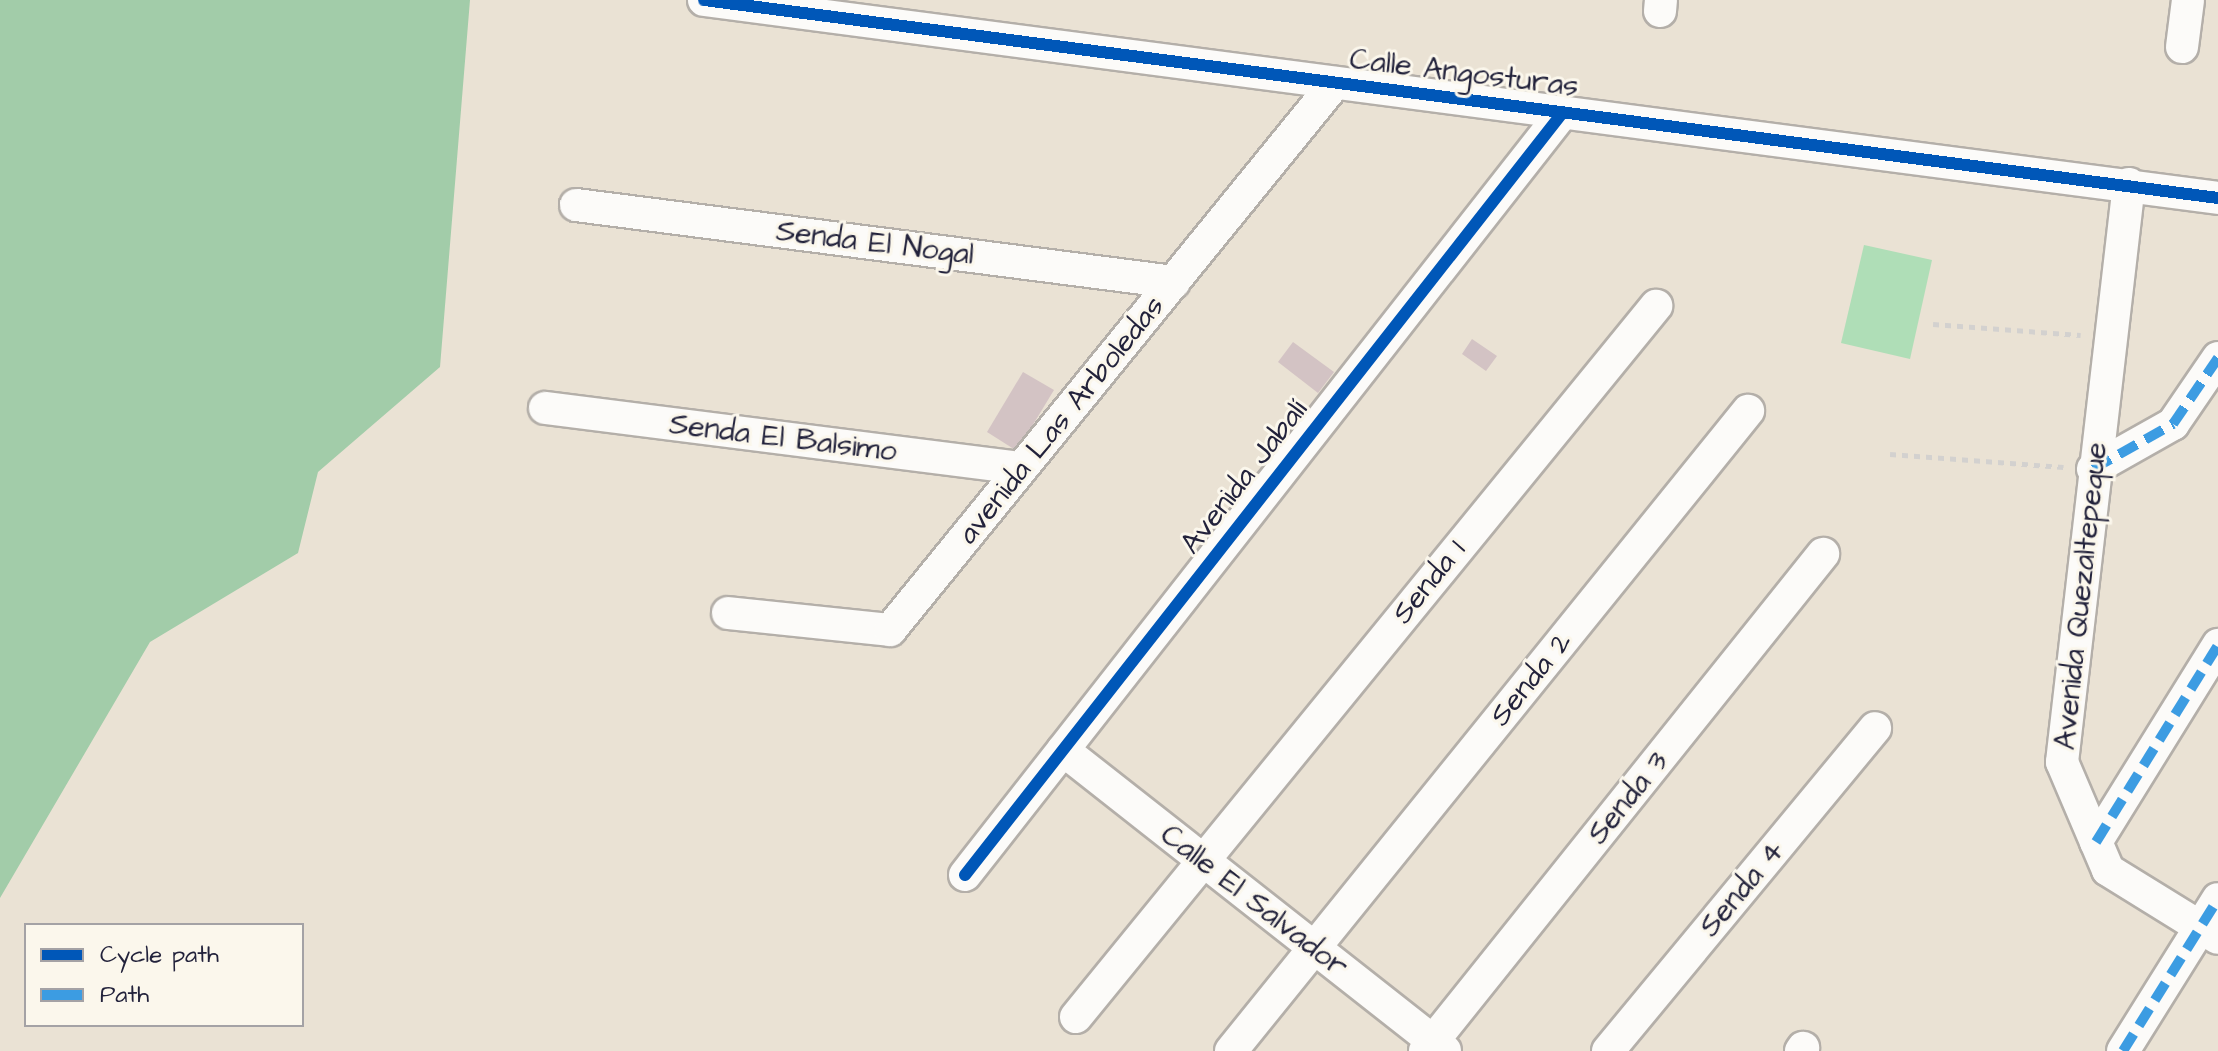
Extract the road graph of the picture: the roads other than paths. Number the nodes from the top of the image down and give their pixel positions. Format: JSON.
{"nodes":[{"id":1,"x":704,"y":0,"type":"edge"},
{"id":2,"x":2188,"y":0,"type":"edge"},
{"id":3,"x":2182,"y":47,"type":"dead end"},
{"id":4,"x":1335,"y":83,"type":"junction"},
{"id":5,"x":1563,"y":112,"type":"junction"},
{"id":6,"x":2129,"y":184,"type":"junction"},
{"id":7,"x":2218,"y":198,"type":"edge"},
{"id":8,"x":576,"y":205,"type":"dead end"},
{"id":9,"x":1174,"y":282,"type":"junction"},
{"id":10,"x":1656,"y":306,"type":"dead end"},
{"id":11,"x":2218,"y":358,"type":"edge"},
{"id":12,"x":545,"y":408,"type":"dead end"},
{"id":13,"x":1748,"y":411,"type":"dead end"},
{"id":14,"x":1021,"y":468,"type":"junction"},
{"id":15,"x":2093,"y":469,"type":"junction"},
{"id":16,"x":1823,"y":554,"type":"dead end"},
{"id":17,"x":728,"y":613,"type":"dead end"},
{"id":18,"x":2218,"y":645,"type":"edge"},
{"id":19,"x":1875,"y":728,"type":"dead end"},
{"id":20,"x":1063,"y":750,"type":"junction"},
{"id":21,"x":2096,"y":842,"type":"junction"},
{"id":22,"x":1201,"y":859,"type":"junction"},
{"id":23,"x":965,"y":875,"type":"dead end"},
{"id":24,"x":2218,"y":899,"type":"edge"},
{"id":25,"x":2209,"y":933,"type":"edge"},
{"id":26,"x":1314,"y":948,"type":"junction"},
{"id":27,"x":1076,"y":1017,"type":"dead end"},
{"id":28,"x":1434,"y":1048,"type":"edge"},
{"id":29,"x":1231,"y":1051,"type":"edge"},
{"id":30,"x":1608,"y":1051,"type":"edge"},
{"id":31,"x":2123,"y":1051,"type":"edge"}],
"edges":[{"from":1,"to":4,"type":"street","name":"Calle Angosturas"},
{"from":2,"to":3,"type":"street"},
{"from":4,"to":5,"type":"street","name":"Calle Angosturas"},
{"from":4,"to":9,"type":"street","name":"avenida Las Arboledas"},
{"from":5,"to":6,"type":"street","name":"Calle Angosturas"},
{"from":5,"to":20,"type":"street","name":"Avenida Jabalí"},
{"from":6,"to":7,"type":"street","name":"Calle Angosturas"},
{"from":6,"to":15,"type":"street","name":"Avenida Quezaltepeque"},
{"from":8,"to":9,"type":"street","name":"Senda El Nogal"},
{"from":9,"to":14,"type":"street","name":"avenida Las Arboledas"},
{"from":10,"to":22,"type":"street","name":"Senda 1"},
{"from":11,"to":15,"type":"street"},
{"from":12,"to":14,"type":"street","name":"Senda El Balsimo"},
{"from":13,"to":26,"type":"street","name":"Senda 2"},
{"from":14,"to":17,"type":"street","name":"avenida Las Arboledas"},
{"from":15,"to":21,"type":"street","name":"Avenida Quezaltepeque"},
{"from":16,"to":28,"type":"street","name":"Senda 3"},
{"from":18,"to":21,"type":"street"},
{"from":19,"to":30,"type":"street","name":"Senda 4"},
{"from":20,"to":22,"type":"street","name":"Calle El Salvador"},
{"from":20,"to":23,"type":"street","name":"Avenida Jabalí"},
{"from":21,"to":25,"type":"street","name":"Avenida Quezaltepeque"},
{"from":22,"to":26,"type":"street","name":"Calle El Salvador"},
{"from":22,"to":27,"type":"street","name":"Senda 1"},
{"from":24,"to":25,"type":"street"},
{"from":25,"to":31,"type":"street"},
{"from":26,"to":28,"type":"street","name":"Calle El Salvador"},
{"from":26,"to":29,"type":"street","name":"Senda 2"}]}
